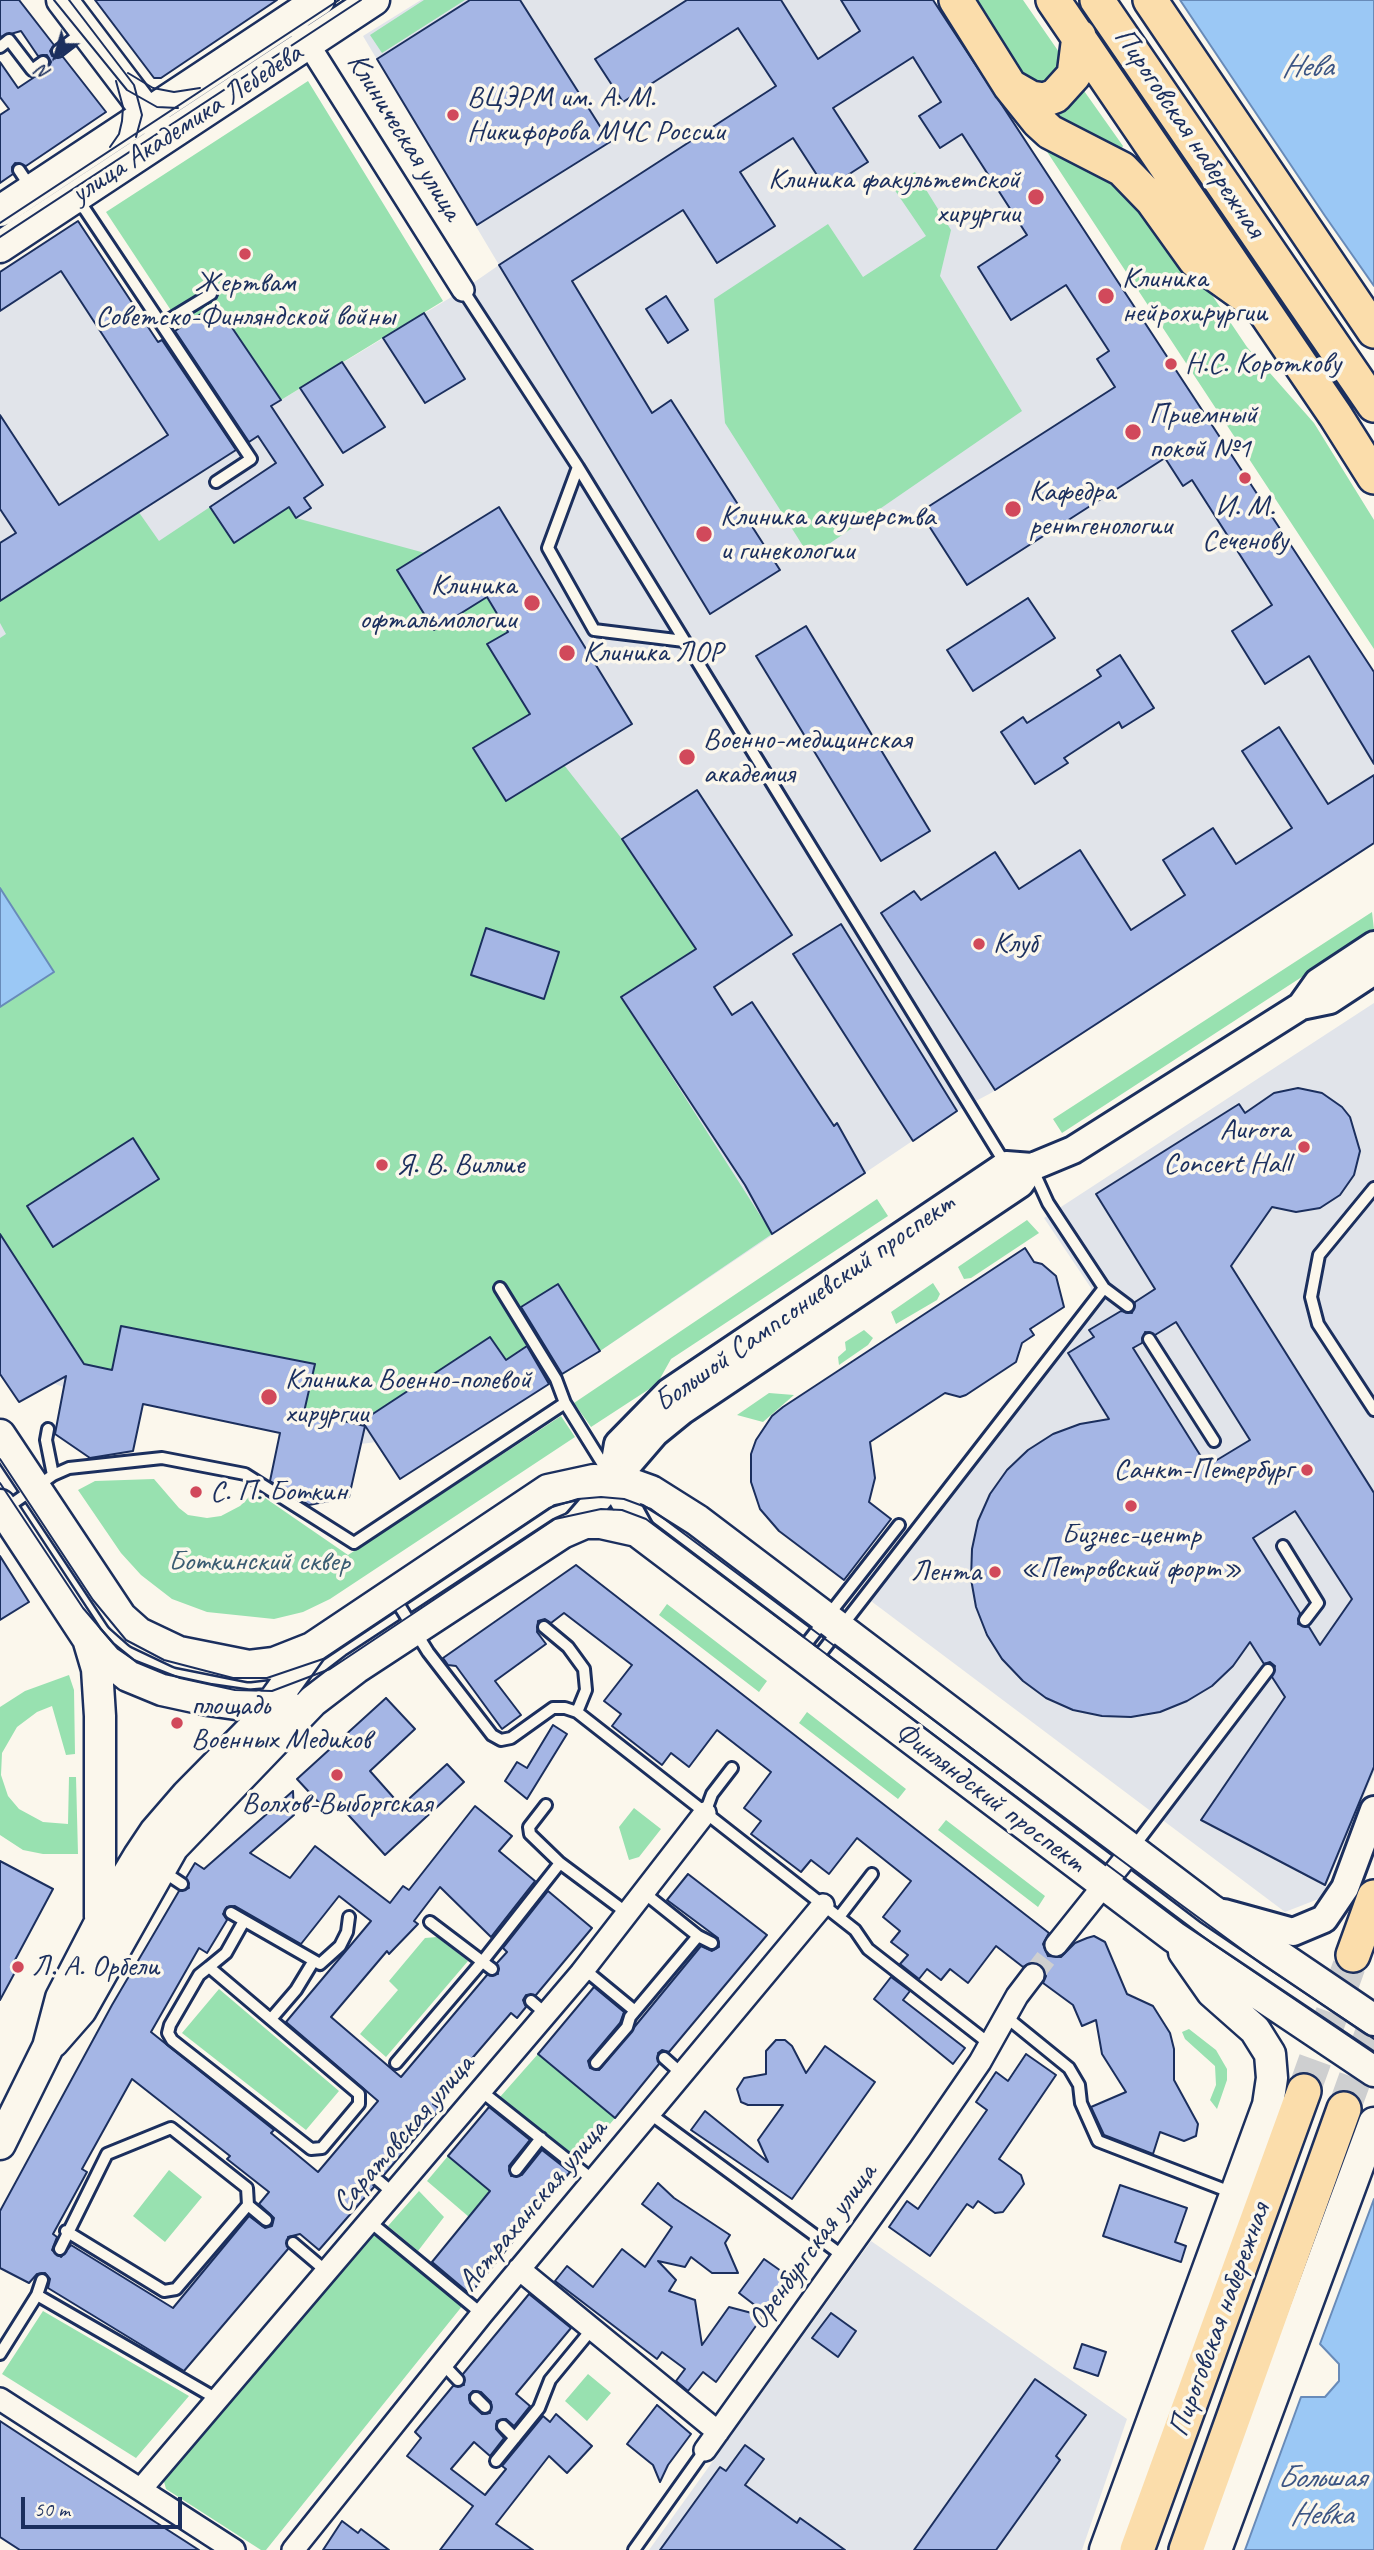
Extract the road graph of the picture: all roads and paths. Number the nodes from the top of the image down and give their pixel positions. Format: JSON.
{"nodes":[{"id":1,"x":62,"y":0,"type":"edge"},
{"id":2,"x":319,"y":0,"type":"edge"},
{"id":3,"x":374,"y":0,"type":"edge"},
{"id":4,"x":956,"y":0,"type":"edge"},
{"id":5,"x":1053,"y":0,"type":"edge"},
{"id":6,"x":1097,"y":0,"type":"edge"},
{"id":7,"x":1150,"y":0,"type":"edge"},
{"id":8,"x":292,"y":18,"type":"junction"},
{"id":9,"x":86,"y":30,"type":"junction"},
{"id":10,"x":1079,"y":36,"type":"junction"},
{"id":11,"x":309,"y":43,"type":"junction"},
{"id":12,"x":0,"y":47,"type":"edge"},
{"id":13,"x":58,"y":51,"type":"dead end"},
{"id":14,"x":43,"y":62,"type":"dead end"},
{"id":15,"x":1010,"y":86,"type":"junction"},
{"id":16,"x":148,"y":113,"type":"junction"},
{"id":17,"x":165,"y":138,"type":"junction"},
{"id":18,"x":77,"y":197,"type":"junction"},
{"id":19,"x":0,"y":211,"type":"edge"},
{"id":20,"x":0,"y":247,"type":"edge"},
{"id":21,"x":463,"y":290,"type":"joint"},
{"id":22,"x":211,"y":294,"type":"dead end"},
{"id":23,"x":1260,"y":306,"type":"junction"},
{"id":24,"x":162,"y":324,"type":"junction"},
{"id":25,"x":1374,"y":331,"type":"edge"},
{"id":26,"x":1374,"y":405,"type":"edge"},
{"id":27,"x":578,"y":467,"type":"junction"},
{"id":28,"x":1374,"y":477,"type":"edge"},
{"id":29,"x":216,"y":482,"type":"dead end"},
{"id":30,"x":684,"y":640,"type":"junction"},
{"id":31,"x":1374,"y":945,"type":"edge"},
{"id":32,"x":1374,"y":971,"type":"edge"},
{"id":33,"x":1301,"y":1006,"type":"junction"},
{"id":34,"x":1006,"y":1165,"type":"junction"},
{"id":35,"x":1032,"y":1167,"type":"junction"},
{"id":36,"x":1374,"y":1188,"type":"edge"},
{"id":37,"x":500,"y":1288,"type":"dead end"},
{"id":38,"x":1104,"y":1288,"type":"junction"},
{"id":39,"x":1128,"y":1306,"type":"dead end"},
{"id":40,"x":1149,"y":1339,"type":"dead end"},
{"id":41,"x":565,"y":1403,"type":"junction"},
{"id":42,"x":1374,"y":1410,"type":"edge"},
{"id":43,"x":48,"y":1429,"type":"dead end"},
{"id":44,"x":0,"y":1435,"type":"edge"},
{"id":45,"x":1214,"y":1441,"type":"dead end"},
{"id":46,"x":612,"y":1479,"type":"junction"},
{"id":47,"x":26,"y":1505,"type":"edge"},
{"id":48,"x":899,"y":1525,"type":"dead end"},
{"id":49,"x":574,"y":1527,"type":"junction"},
{"id":50,"x":642,"y":1534,"type":"junction"},
{"id":51,"x":1283,"y":1546,"type":"dead end"},
{"id":52,"x":393,"y":1595,"type":"junction"},
{"id":53,"x":1305,"y":1620,"type":"dead end"},
{"id":54,"x":833,"y":1623,"type":"junction"},
{"id":55,"x":544,"y":1627,"type":"dead end"},
{"id":56,"x":414,"y":1630,"type":"junction"},
{"id":57,"x":88,"y":1639,"type":"junction"},
{"id":58,"x":312,"y":1648,"type":"junction"},
{"id":59,"x":806,"y":1658,"type":"junction"},
{"id":60,"x":249,"y":1666,"type":"junction"},
{"id":61,"x":1268,"y":1670,"type":"dead end"},
{"id":62,"x":313,"y":1701,"type":"junction"},
{"id":63,"x":271,"y":1704,"type":"junction"},
{"id":64,"x":577,"y":1712,"type":"junction"},
{"id":65,"x":269,"y":1744,"type":"junction"},
{"id":66,"x":732,"y":1768,"type":"dead end"},
{"id":67,"x":546,"y":1805,"type":"dead end"},
{"id":68,"x":1374,"y":1811,"type":"edge"},
{"id":69,"x":705,"y":1813,"type":"junction"},
{"id":70,"x":1132,"y":1850,"type":"junction"},
{"id":71,"x":559,"y":1863,"type":"junction"},
{"id":72,"x":872,"y":1874,"type":"dead end"},
{"id":73,"x":1104,"y":1884,"type":"junction"},
{"id":74,"x":643,"y":1892,"type":"junction"},
{"id":75,"x":1374,"y":1897,"type":"edge"},
{"id":76,"x":1210,"y":1909,"type":"junction"},
{"id":77,"x":831,"y":1911,"type":"junction"},
{"id":78,"x":231,"y":1913,"type":"dead end"},
{"id":79,"x":627,"y":1913,"type":"junction"},
{"id":80,"x":349,"y":1917,"type":"dead end"},
{"id":81,"x":244,"y":1921,"type":"junction"},
{"id":82,"x":430,"y":1922,"type":"dead end"},
{"id":83,"x":99,"y":1925,"type":"junction"},
{"id":84,"x":698,"y":1936,"type":"junction"},
{"id":85,"x":1174,"y":1937,"type":"junction"},
{"id":86,"x":712,"y":1942,"type":"dead end"},
{"id":87,"x":1056,"y":1945,"type":"tunnel mouth"},
{"id":88,"x":1353,"y":1955,"type":"tunnel mouth"},
{"id":89,"x":313,"y":1962,"type":"junction"},
{"id":90,"x":482,"y":1962,"type":"junction"},
{"id":91,"x":209,"y":1967,"type":"junction"},
{"id":92,"x":492,"y":1969,"type":"dead end"},
{"id":93,"x":584,"y":1969,"type":"junction"},
{"id":94,"x":1033,"y":1975,"type":"tunnel mouth"},
{"id":95,"x":635,"y":2011,"type":"junction"},
{"id":96,"x":1005,"y":2016,"type":"junction"},
{"id":97,"x":271,"y":2019,"type":"junction"},
{"id":98,"x":1374,"y":2020,"type":"edge"},
{"id":99,"x":991,"y":2045,"type":"junction"},
{"id":100,"x":48,"y":2047,"type":"junction"},
{"id":101,"x":664,"y":2058,"type":"dead end"},
{"id":102,"x":396,"y":2063,"type":"dead end"},
{"id":103,"x":596,"y":2063,"type":"dead end"},
{"id":104,"x":1374,"y":2071,"type":"edge"},
{"id":105,"x":682,"y":2074,"type":"junction"},
{"id":106,"x":481,"y":2091,"type":"junction"},
{"id":107,"x":1304,"y":2091,"type":"tunnel mouth"},
{"id":108,"x":1344,"y":2109,"type":"tunnel mouth"},
{"id":109,"x":649,"y":2113,"type":"junction"},
{"id":110,"x":1374,"y":2123,"type":"tunnel mouth"},
{"id":111,"x":541,"y":2138,"type":"junction"},
{"id":112,"x":330,"y":2139,"type":"junction"},
{"id":113,"x":0,"y":2144,"type":"edge"},
{"id":114,"x":340,"y":2147,"type":"dead end"},
{"id":115,"x":516,"y":2170,"type":"dead end"},
{"id":116,"x":593,"y":2180,"type":"junction"},
{"id":117,"x":1236,"y":2194,"type":"junction"},
{"id":118,"x":248,"y":2205,"type":"junction"},
{"id":119,"x":266,"y":2220,"type":"dead end"},
{"id":120,"x":369,"y":2221,"type":"junction"},
{"id":121,"x":66,"y":2231,"type":"junction"},
{"id":122,"x":293,"y":2243,"type":"dead end"},
{"id":123,"x":60,"y":2249,"type":"dead end"},
{"id":124,"x":843,"y":2256,"type":"junction"},
{"id":125,"x":519,"y":2269,"type":"junction"},
{"id":126,"x":326,"y":2271,"type":"junction"},
{"id":127,"x":42,"y":2280,"type":"dead end"},
{"id":128,"x":37,"y":2295,"type":"junction"},
{"id":129,"x":482,"y":2314,"type":"junction"},
{"id":130,"x":592,"y":2329,"type":"junction"},
{"id":131,"x":0,"y":2354,"type":"edge"},
{"id":132,"x":442,"y":2363,"type":"junction"},
{"id":133,"x":458,"y":2380,"type":"dead end"},
{"id":134,"x":476,"y":2398,"type":"dead end"},
{"id":135,"x":0,"y":2399,"type":"edge"},
{"id":136,"x":217,"y":2399,"type":"junction"},
{"id":137,"x":485,"y":2407,"type":"dead end"},
{"id":138,"x":503,"y":2427,"type":"dead end"},
{"id":139,"x":718,"y":2432,"type":"junction"},
{"id":140,"x":515,"y":2438,"type":"junction"},
{"id":141,"x":705,"y":2450,"type":"joint"},
{"id":142,"x":496,"y":2461,"type":"dead end"},
{"id":143,"x":141,"y":2488,"type":"junction"},
{"id":144,"x":234,"y":2550,"type":"edge"},
{"id":145,"x":293,"y":2550,"type":"edge"},
{"id":146,"x":634,"y":2550,"type":"edge"},
{"id":147,"x":1105,"y":2550,"type":"edge"},
{"id":148,"x":1137,"y":2550,"type":"edge"},
{"id":149,"x":1186,"y":2550,"type":"edge"},
{"id":150,"x":1216,"y":2550,"type":"edge"}],
"edges":[{"from":1,"to":9,"type":"main road"},
{"from":2,"to":8,"type":"main road","name":"улица Академика Лебедева"},
{"from":3,"to":11,"type":"main road","name":"улица Академика Лебедева"},
{"from":4,"to":15,"type":"main road"},
{"from":5,"to":10,"type":"main road","name":"Пироговская набережная"},
{"from":6,"to":26,"type":"main road","name":"Пироговская набережная"},
{"from":7,"to":25,"type":"main road","name":"Пироговская набережная"},
{"from":8,"to":11,"type":"street","name":"Клиническая улица"},
{"from":8,"to":16,"type":"main road","name":"улица Академика Лебедева"},
{"from":9,"to":13,"type":"lane"},
{"from":9,"to":16,"type":"main road"},
{"from":10,"to":15,"type":"main road","name":"Пироговская набережная"},
{"from":10,"to":23,"type":"main road","name":"Пироговская набережная"},
{"from":11,"to":17,"type":"main road","name":"улица Академика Лебедева"},
{"from":11,"to":21,"type":"street","name":"Клиническая улица"},
{"from":12,"to":14,"type":"lane"},
{"from":15,"to":23,"type":"main road"},
{"from":16,"to":17,"type":"main road"},
{"from":16,"to":19,"type":"main road","name":"улица Академика Лебедева"},
{"from":17,"to":18,"type":"main road","name":"улица Академика Лебедева"},
{"from":18,"to":20,"type":"main road","name":"улица Академика Лебедева"},
{"from":18,"to":24,"type":"lane"},
{"from":21,"to":27,"type":"lane"},
{"from":22,"to":24,"type":"lane"},
{"from":23,"to":28,"type":"main road","name":"Пироговская набережная"},
{"from":24,"to":29,"type":"lane"},
{"from":27,"to":30,"type":"lane"},
{"from":27,"to":30,"type":"lane"},
{"from":30,"to":34,"type":"lane"},
{"from":31,"to":33,"type":"street"},
{"from":32,"to":33,"type":"street"},
{"from":33,"to":35,"type":"street","name":"Большой Сампсониевский проспект"},
{"from":34,"to":35,"type":"street","name":"Большой Сампсониевский проспект"},
{"from":34,"to":46,"type":"street","name":"Большой Сампсониевский проспект"},
{"from":35,"to":38,"type":"lane"},
{"from":35,"to":46,"type":"street","name":"Большой Сампсониевский проспект"},
{"from":36,"to":42,"type":"lane"},
{"from":37,"to":41,"type":"lane"},
{"from":38,"to":39,"type":"lane"},
{"from":38,"to":54,"type":"lane"},
{"from":40,"to":45,"type":"lane"},
{"from":41,"to":46,"type":"lane"},
{"from":41,"to":47,"type":"lane"},
{"from":43,"to":47,"type":"lane"},
{"from":44,"to":47,"type":"main road"},
{"from":46,"to":49,"type":"street"},
{"from":46,"to":50,"type":"street"},
{"from":46,"to":52,"type":"main road"},
{"from":46,"to":54,"type":"main road","name":"Финляндский проспект"},
{"from":47,"to":57,"type":"main road"},
{"from":47,"to":60,"type":"main road"},
{"from":48,"to":54,"type":"lane"},
{"from":49,"to":50,"type":"main road","name":"Финляндский проспект"},
{"from":49,"to":56,"type":"main road"},
{"from":50,"to":59,"type":"main road","name":"Финляндский проспект"},
{"from":51,"to":53,"type":"lane"},
{"from":52,"to":56,"type":"lane"},
{"from":52,"to":58,"type":"main road"},
{"from":54,"to":59,"type":"lane"},
{"from":54,"to":59,"type":"lane"},
{"from":54,"to":70,"type":"main road","name":"Финляндский проспект"},
{"from":55,"to":64,"type":"lane"},
{"from":56,"to":62,"type":"main road"},
{"from":56,"to":64,"type":"lane"},
{"from":57,"to":63,"type":"main road"},
{"from":57,"to":83,"type":"main road"},
{"from":58,"to":60,"type":"main road"},
{"from":58,"to":63,"type":"main road"},
{"from":59,"to":73,"type":"main road","name":"Финляндский проспект"},
{"from":60,"to":63,"type":"main road"},
{"from":61,"to":70,"type":"lane"},
{"from":62,"to":63,"type":"main road"},
{"from":62,"to":65,"type":"main road"},
{"from":63,"to":65,"type":"main road"},
{"from":63,"to":83,"type":"main road"},
{"from":64,"to":69,"type":"lane"},
{"from":65,"to":100,"type":"main road"},
{"from":66,"to":69,"type":"lane"},
{"from":67,"to":71,"type":"lane"},
{"from":68,"to":76,"type":"street"},
{"from":69,"to":74,"type":"street","name":"Саратовская улица"},
{"from":69,"to":77,"type":"lane"},
{"from":70,"to":73,"type":"street"},
{"from":70,"to":76,"type":"main road","name":"Финляндский проспект"},
{"from":71,"to":79,"type":"lane"},
{"from":71,"to":90,"type":"lane"},
{"from":72,"to":77,"type":"lane"},
{"from":73,"to":85,"type":"main road","name":"Финляндский проспект"},
{"from":73,"to":87,"type":"street"},
{"from":74,"to":79,"type":"street","name":"Саратовская улица"},
{"from":74,"to":84,"type":"lane"},
{"from":75,"to":88,"type":"main road"},
{"from":76,"to":98,"type":"main road","name":"Финляндский проспект"},
{"from":77,"to":99,"type":"lane"},
{"from":77,"to":105,"type":"street","name":"Астраханская улица"},
{"from":78,"to":81,"type":"lane"},
{"from":79,"to":93,"type":"street","name":"Саратовская улица"},
{"from":80,"to":89,"type":"lane"},
{"from":81,"to":89,"type":"lane"},
{"from":81,"to":91,"type":"lane"},
{"from":82,"to":90,"type":"lane"},
{"from":83,"to":100,"type":"main road"},
{"from":84,"to":86,"type":"lane"},
{"from":84,"to":95,"type":"lane"},
{"from":85,"to":104,"type":"main road","name":"Финляндский проспект"},
{"from":85,"to":117,"type":"main road"},
{"from":89,"to":97,"type":"lane"},
{"from":90,"to":92,"type":"lane"},
{"from":90,"to":102,"type":"lane"},
{"from":91,"to":97,"type":"lane"},
{"from":91,"to":112,"type":"lane"},
{"from":93,"to":95,"type":"lane"},
{"from":93,"to":106,"type":"street","name":"Саратовская улица"},
{"from":94,"to":96,"type":"street","name":"Оренбургская улица"},
{"from":95,"to":103,"type":"lane"},
{"from":96,"to":99,"type":"street","name":"Оренбургская улица"},
{"from":96,"to":117,"type":"lane"},
{"from":97,"to":112,"type":"lane"},
{"from":99,"to":124,"type":"street","name":"Оренбургская улица"},
{"from":100,"to":113,"type":"main road"},
{"from":101,"to":105,"type":"lane"},
{"from":105,"to":109,"type":"street","name":"Астраханская улица"},
{"from":106,"to":111,"type":"lane"},
{"from":106,"to":120,"type":"street","name":"Саратовская улица"},
{"from":107,"to":148,"type":"main road","name":"Пироговская набережная"},
{"from":108,"to":149,"type":"main road","name":"Пироговская набережная"},
{"from":109,"to":116,"type":"street","name":"Астраханская улица"},
{"from":109,"to":124,"type":"lane"},
{"from":110,"to":150,"type":"main road"},
{"from":111,"to":115,"type":"lane"},
{"from":111,"to":116,"type":"lane"},
{"from":112,"to":114,"type":"lane"},
{"from":116,"to":125,"type":"street","name":"Астраханская улица"},
{"from":117,"to":147,"type":"main road"},
{"from":118,"to":119,"type":"lane"},
{"from":118,"to":121,"type":"lane"},
{"from":118,"to":121,"type":"lane"},
{"from":120,"to":126,"type":"street","name":"Саратовская улица"},
{"from":120,"to":129,"type":"lane"},
{"from":121,"to":123,"type":"lane"},
{"from":122,"to":126,"type":"lane"},
{"from":124,"to":139,"type":"street","name":"Оренбургская улица"},
{"from":125,"to":129,"type":"street","name":"Астраханская улица"},
{"from":125,"to":130,"type":"street"},
{"from":126,"to":136,"type":"street","name":"Саратовская улица"},
{"from":127,"to":128,"type":"lane"},
{"from":128,"to":131,"type":"lane"},
{"from":128,"to":136,"type":"lane"},
{"from":129,"to":132,"type":"street","name":"Астраханская улица"},
{"from":130,"to":139,"type":"street"},
{"from":130,"to":140,"type":"lane"},
{"from":132,"to":133,"type":"lane"},
{"from":132,"to":145,"type":"street","name":"Астраханская улица"},
{"from":134,"to":137,"type":"lane"},
{"from":135,"to":143,"type":"street"},
{"from":136,"to":143,"type":"street","name":"Саратовская улица"},
{"from":138,"to":140,"type":"lane"},
{"from":139,"to":141,"type":"street","name":"Оренбургская улица"},
{"from":140,"to":142,"type":"lane"},
{"from":141,"to":146,"type":"lane","name":"Оренбургская улица"},
{"from":143,"to":144,"type":"street"}]}
